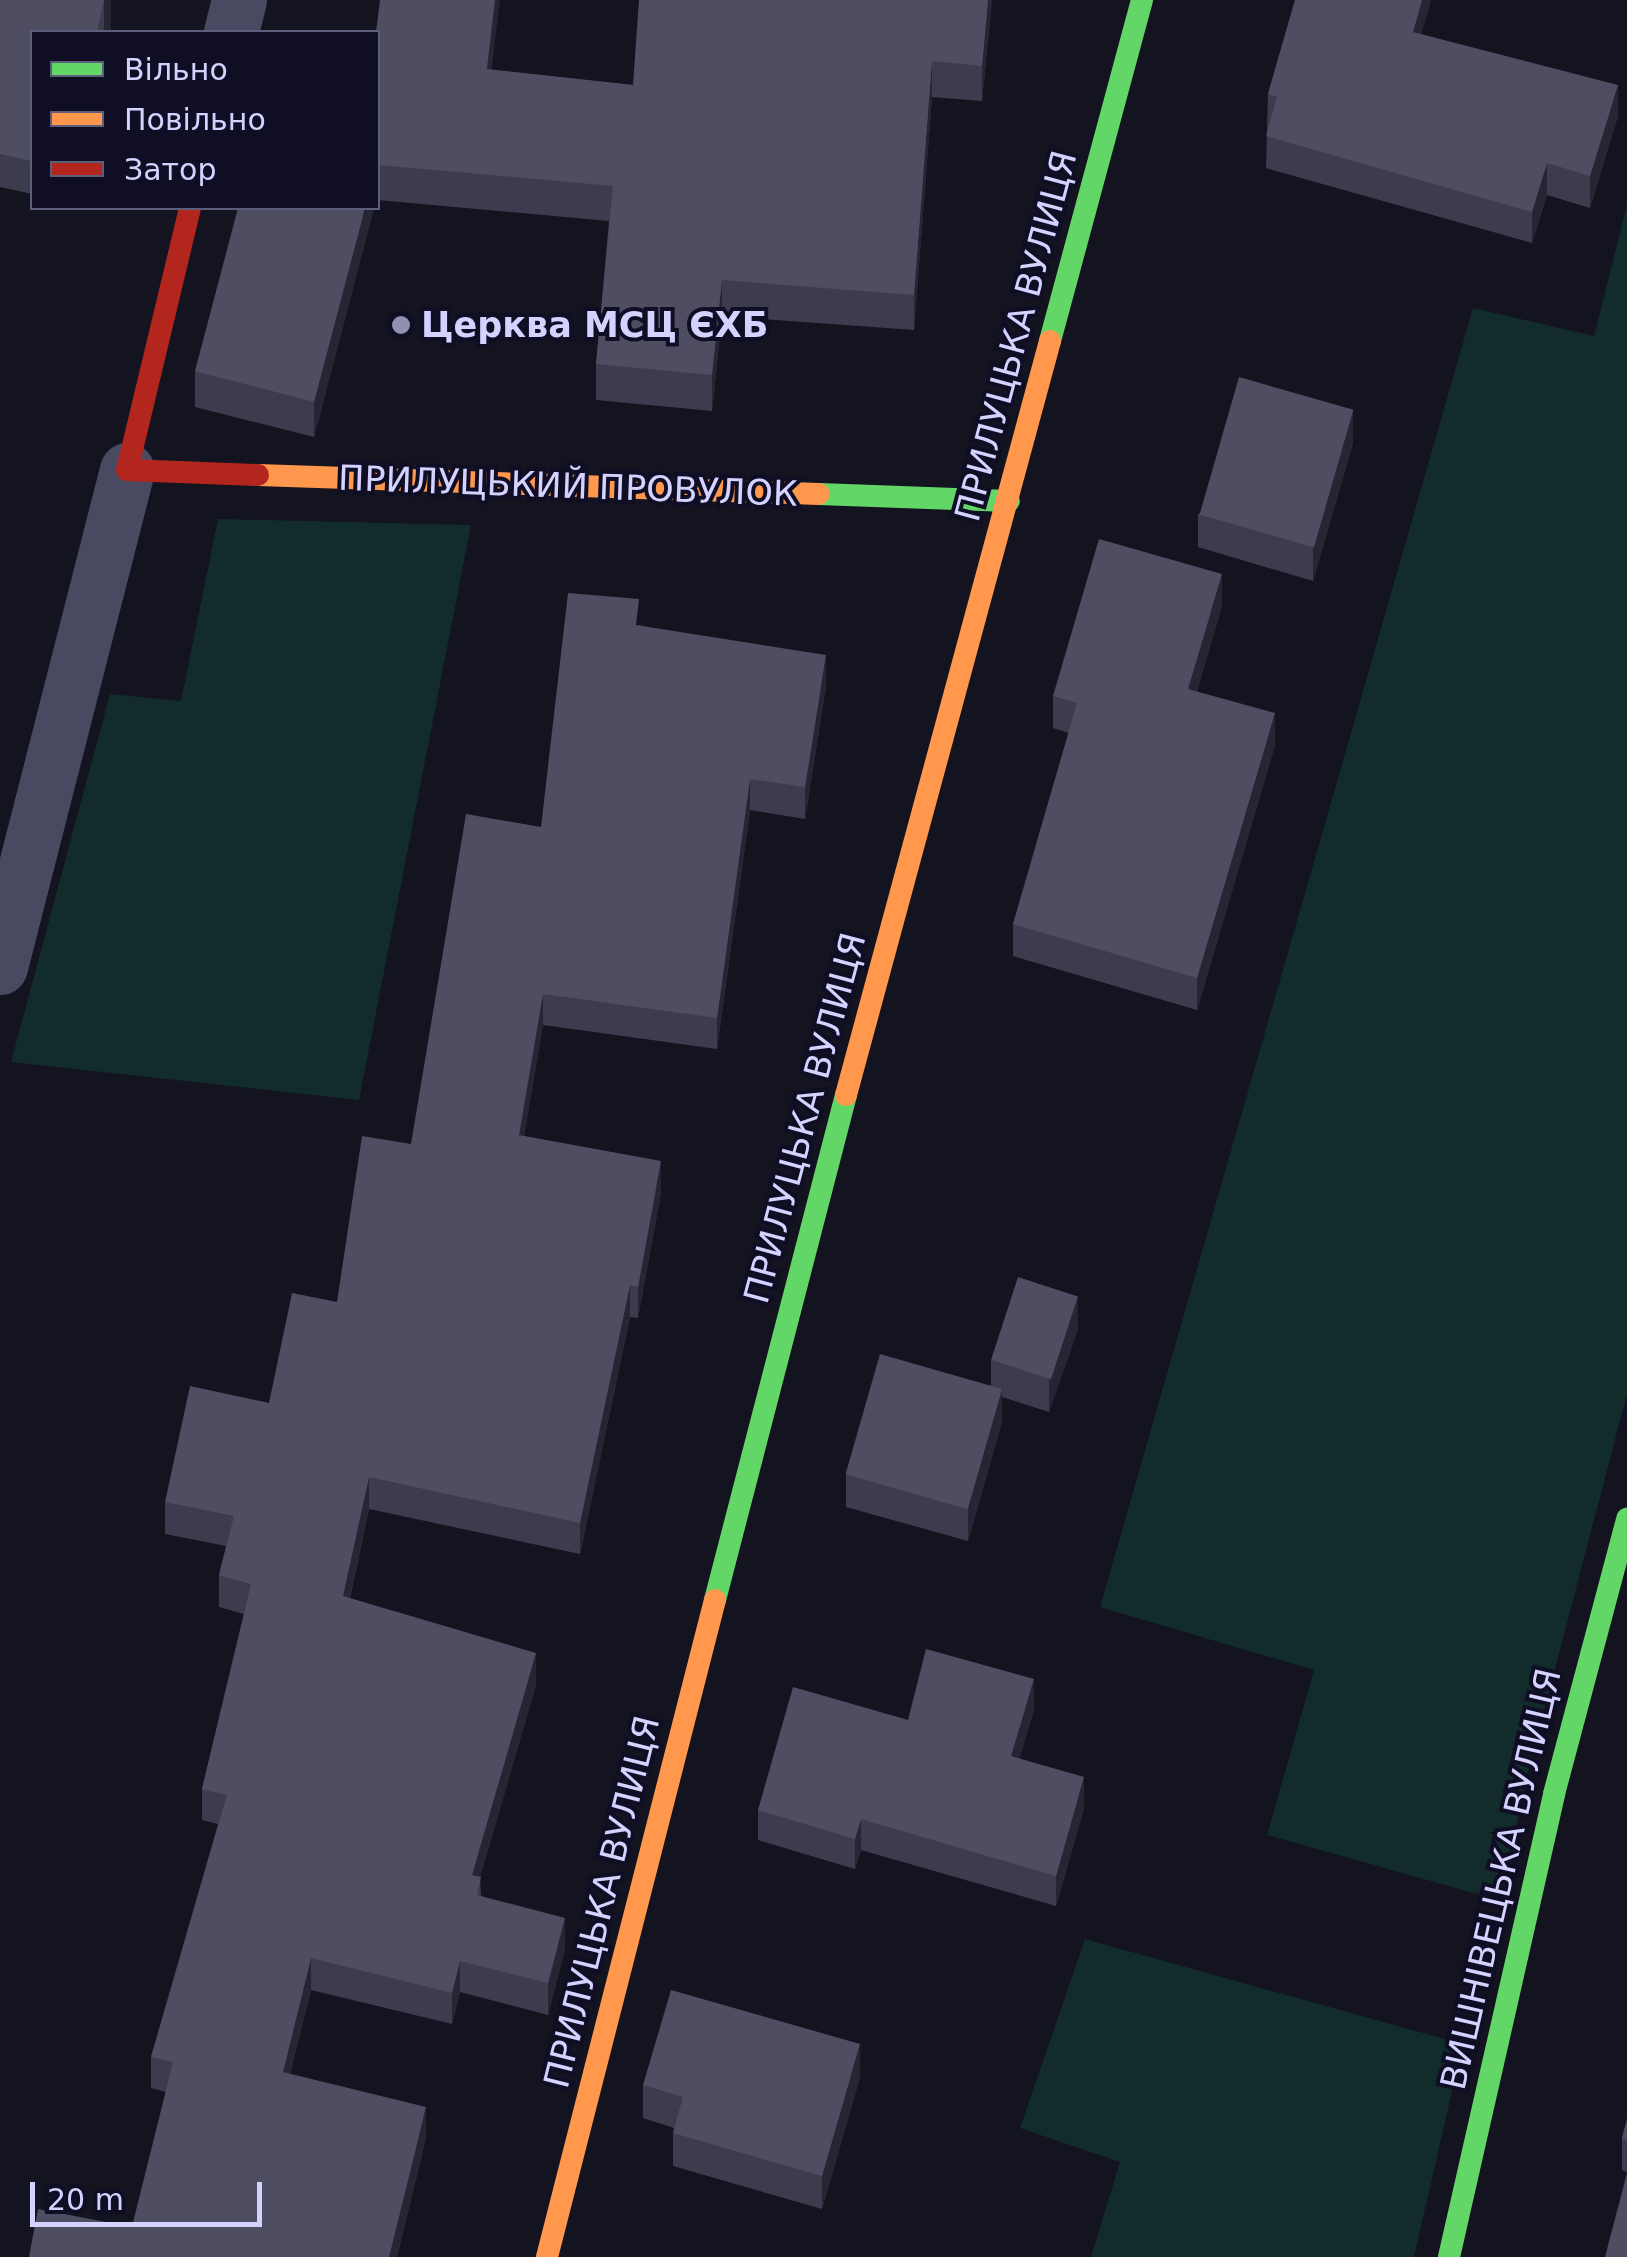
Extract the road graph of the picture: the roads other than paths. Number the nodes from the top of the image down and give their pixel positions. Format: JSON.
{"nodes":[{"id":1,"x":239,"y":0,"type":"edge"},
{"id":2,"x":1142,"y":0,"type":"edge"},
{"id":3,"x":232,"y":30,"type":"edge"},
{"id":4,"x":190,"y":210,"type":"edge"},
{"id":5,"x":127,"y":470,"type":"junction"},
{"id":6,"x":1009,"y":502,"type":"junction"},
{"id":7,"x":0,"y":967,"type":"edge"},
{"id":8,"x":1627,"y":1518,"type":"edge"},
{"id":9,"x":547,"y":2257,"type":"edge"},
{"id":10,"x":1449,"y":2257,"type":"edge"}],
"edges":[{"from":1,"to":3,"type":"street"},
{"from":2,"to":6,"type":"street","name":"ПРИЛУЦЬКА ВУЛИЦЯ"},
{"from":4,"to":5,"type":"street"},
{"from":5,"to":6,"type":"street","name":"ПРИЛУЦЬКИЙ ПРОВУЛОК"},
{"from":5,"to":7,"type":"street"},
{"from":6,"to":9,"type":"street","name":"ПРИЛУЦЬКА ВУЛИЦЯ"},
{"from":8,"to":10,"type":"street","name":"ВИШНІВЕЦЬКА ВУЛИЦЯ"}]}
